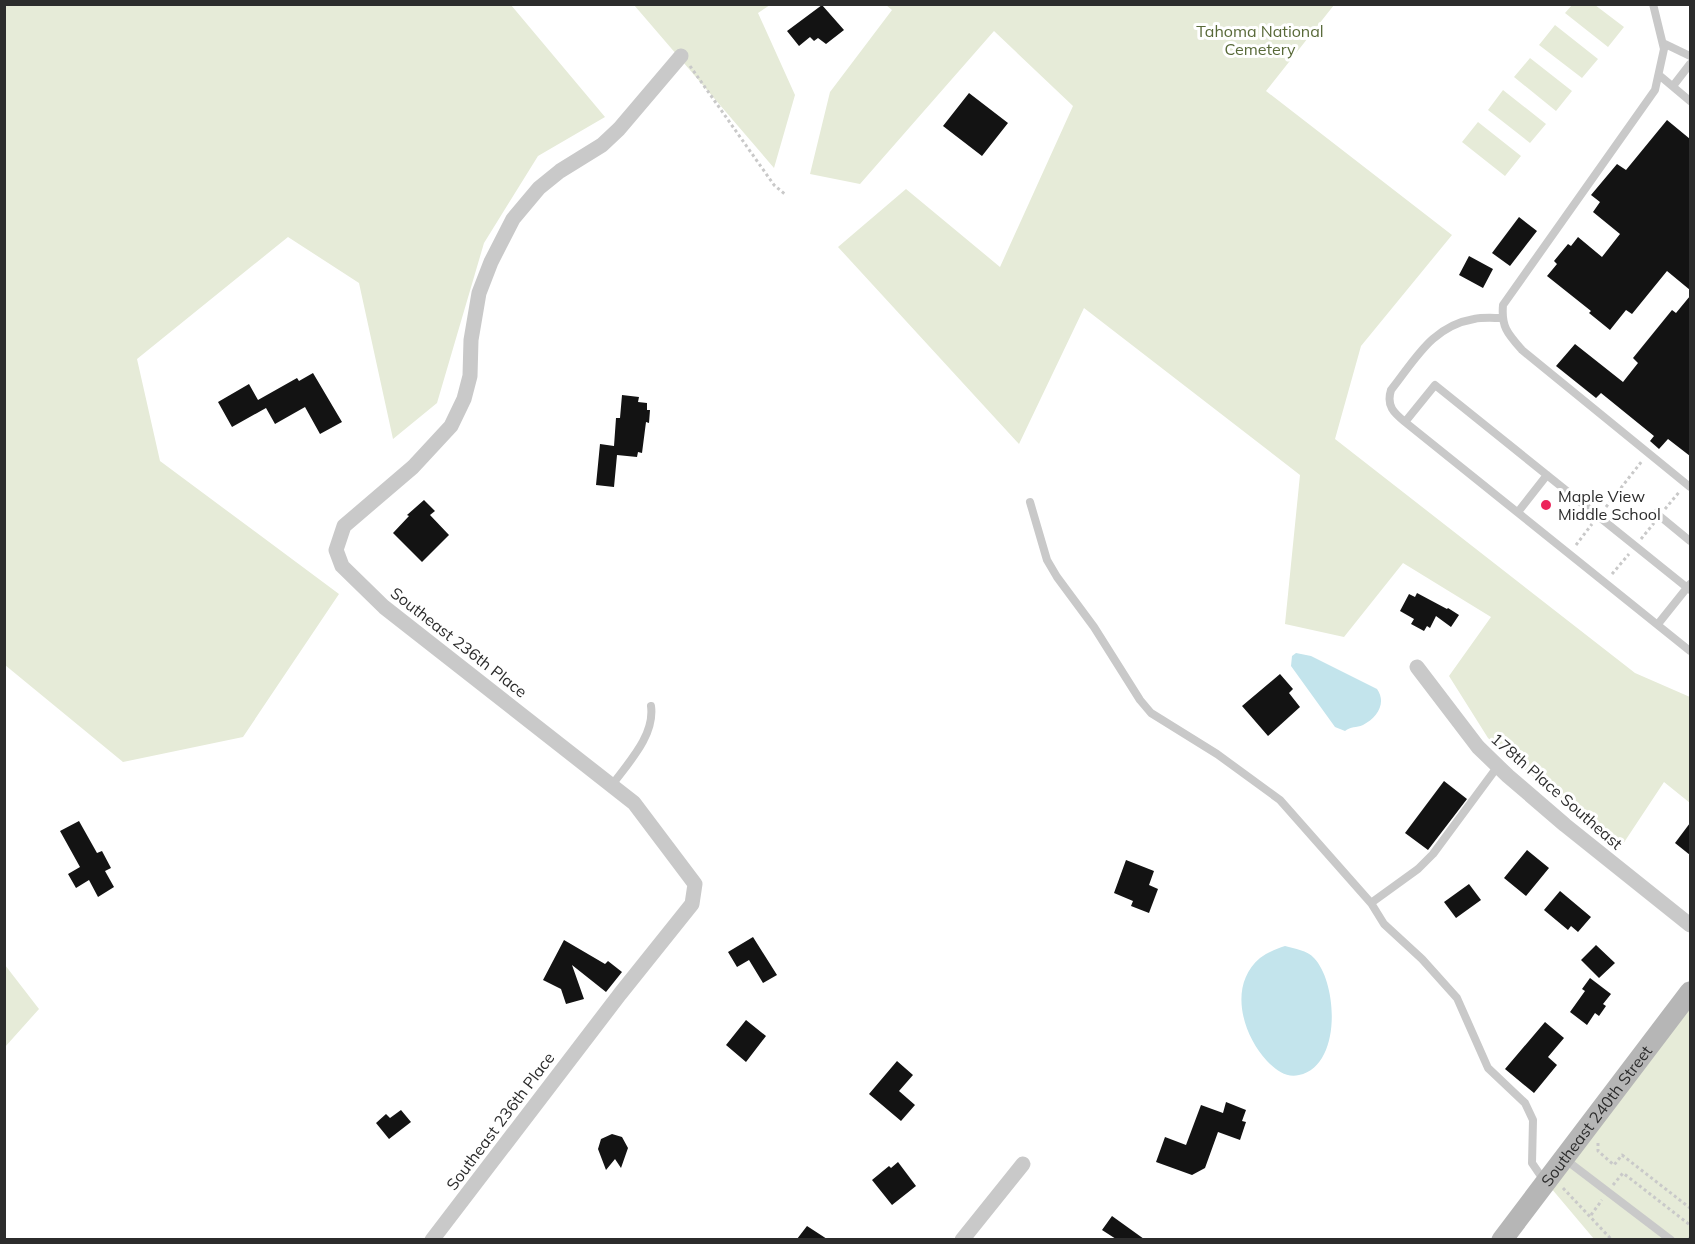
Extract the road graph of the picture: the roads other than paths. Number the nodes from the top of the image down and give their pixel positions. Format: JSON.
{"nodes":[{"id":1,"x":1653,"y":4,"type":"edge"},
{"id":2,"x":1663,"y":43,"type":"junction"},
{"id":3,"x":681,"y":56,"type":"road end"},
{"id":4,"x":1690,"y":56,"type":"edge"},
{"id":5,"x":1690,"y":64,"type":"edge"},
{"id":6,"x":1659,"y":75,"type":"junction"},
{"id":7,"x":1673,"y":86,"type":"junction"},
{"id":8,"x":1690,"y":101,"type":"edge"},
{"id":9,"x":1502,"y":318,"type":"junction"},
{"id":10,"x":1405,"y":422,"type":"junction"},
{"id":11,"x":1547,"y":476,"type":"junction"},
{"id":12,"x":1688,"y":485,"type":"edge"},
{"id":13,"x":1030,"y":502,"type":"dead end"},
{"id":14,"x":1518,"y":512,"type":"junction"},
{"id":15,"x":1658,"y":515,"type":"road end"},
{"id":16,"x":1690,"y":541,"type":"edge"},
{"id":17,"x":1689,"y":587,"type":"edge"},
{"id":18,"x":1658,"y":624,"type":"junction"},
{"id":19,"x":1690,"y":651,"type":"edge"},
{"id":20,"x":1417,"y":667,"type":"dead end"},
{"id":21,"x":651,"y":706,"type":"dead end"},
{"id":22,"x":1498,"y":766,"type":"junction"},
{"id":23,"x":612,"y":784,"type":"junction"},
{"id":24,"x":1371,"y":903,"type":"junction"},
{"id":25,"x":1690,"y":925,"type":"edge"},
{"id":26,"x":1690,"y":992,"type":"edge"},
{"id":27,"x":1564,"y":1159,"type":"junction"},
{"id":28,"x":1023,"y":1164,"type":"dead end"},
{"id":29,"x":1548,"y":1180,"type":"junction"},
{"id":30,"x":432,"y":1239,"type":"edge"},
{"id":31,"x":962,"y":1239,"type":"edge"},
{"id":32,"x":1502,"y":1239,"type":"edge"},
{"id":33,"x":1671,"y":1239,"type":"edge"}],
"edges":[{"from":1,"to":2,"type":"lane"},
{"from":2,"to":4,"type":"lane"},
{"from":2,"to":6,"type":"lane"},
{"from":3,"to":23,"type":"street","name":"Southeast 236th Place"},
{"from":5,"to":7,"type":"lane"},
{"from":6,"to":7,"type":"lane"},
{"from":6,"to":9,"type":"lane"},
{"from":7,"to":8,"type":"lane"},
{"from":9,"to":10,"type":"lane"},
{"from":9,"to":12,"type":"lane"},
{"from":10,"to":11,"type":"lane"},
{"from":10,"to":14,"type":"lane"},
{"from":11,"to":14,"type":"lane"},
{"from":11,"to":17,"type":"lane"},
{"from":13,"to":24,"type":"lane"},
{"from":14,"to":18,"type":"lane"},
{"from":15,"to":16,"type":"lane"},
{"from":17,"to":18,"type":"lane"},
{"from":18,"to":19,"type":"lane"},
{"from":20,"to":22,"type":"street","name":"178th Place Southeast"},
{"from":21,"to":23,"type":"lane"},
{"from":22,"to":24,"type":"lane"},
{"from":22,"to":25,"type":"street","name":"178th Place Southeast"},
{"from":23,"to":30,"type":"street","name":"Southeast 236th Place"},
{"from":24,"to":29,"type":"lane"},
{"from":26,"to":27,"type":"main road","name":"Southeast 240th Street"},
{"from":27,"to":29,"type":"main road","name":"Southeast 240th Street"},
{"from":27,"to":33,"type":"lane"},
{"from":28,"to":31,"type":"street"},
{"from":29,"to":32,"type":"main road","name":"Southeast 240th Street"}]}
